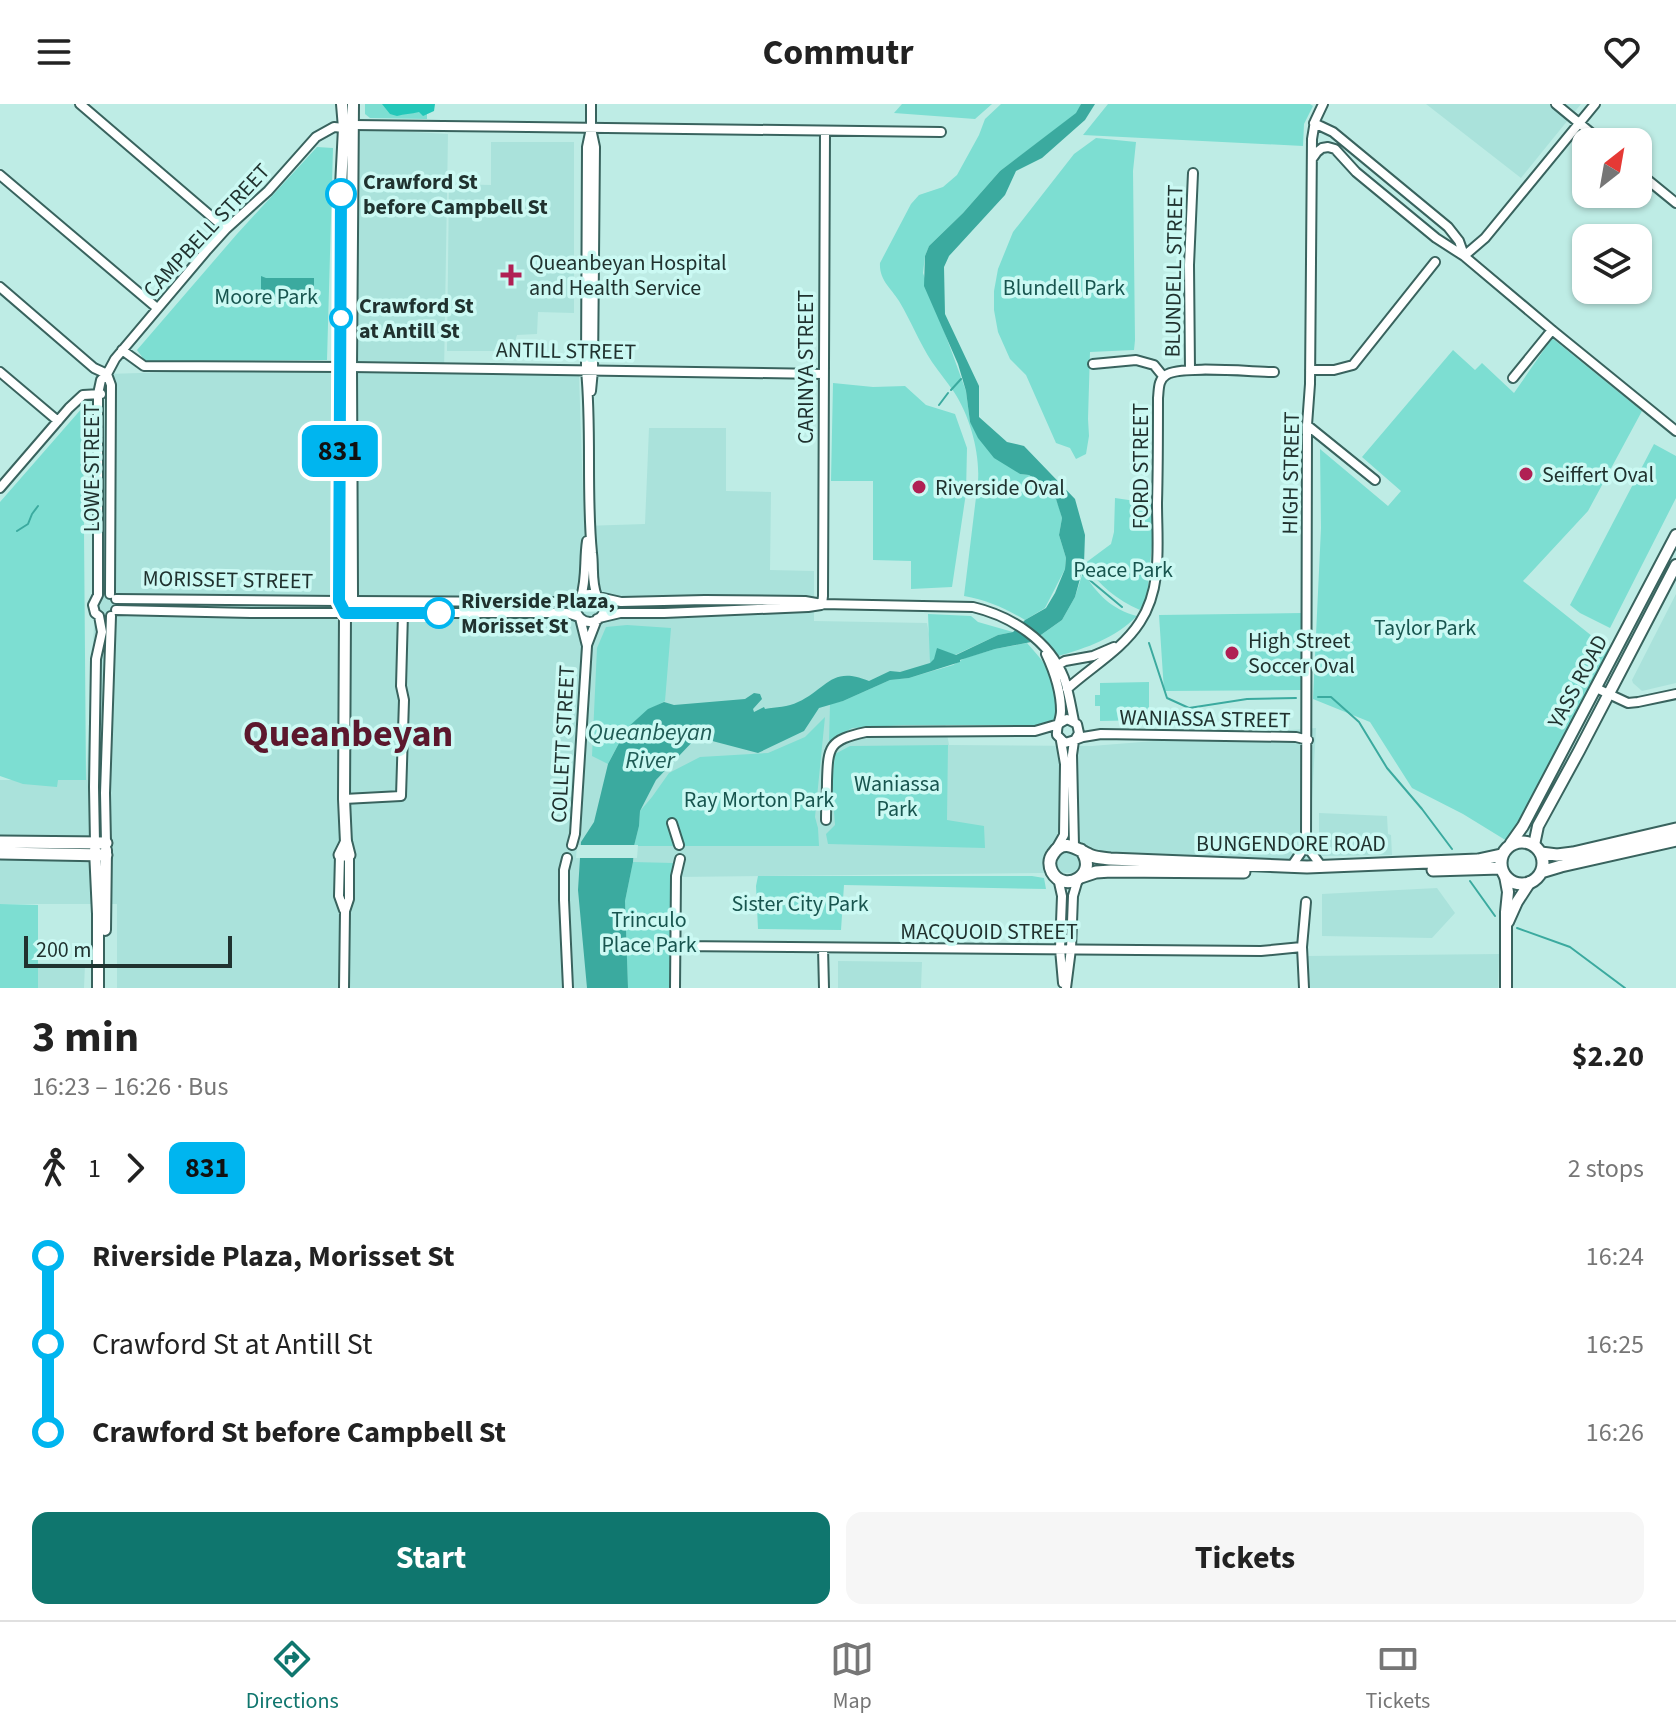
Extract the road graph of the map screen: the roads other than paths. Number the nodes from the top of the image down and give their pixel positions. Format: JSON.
{"nodes":[{"id":1,"x":80,"y":104,"type":"edge"},
{"id":2,"x":342,"y":104,"type":"edge"},
{"id":3,"x":353,"y":104,"type":"edge"},
{"id":4,"x":591,"y":104,"type":"edge"},
{"id":5,"x":1323,"y":104,"type":"edge"},
{"id":6,"x":1556,"y":104,"type":"edge"},
{"id":7,"x":1595,"y":104,"type":"edge"},
{"id":8,"x":1314,"y":123,"type":"junction"},
{"id":9,"x":1579,"y":123,"type":"junction"},
{"id":10,"x":348,"y":127,"type":"junction"},
{"id":11,"x":591,"y":128,"type":"junction"},
{"id":12,"x":1585,"y":128,"type":"edge"},
{"id":13,"x":825,"y":131,"type":"junction"},
{"id":14,"x":941,"y":132,"type":"dead end"},
{"id":15,"x":1311,"y":164,"type":"junction"},
{"id":16,"x":1371,"y":164,"type":"junction"},
{"id":17,"x":1193,"y":173,"type":"dead end"},
{"id":18,"x":0,"y":175,"type":"edge"},
{"id":19,"x":1361,"y":176,"type":"junction"},
{"id":20,"x":1652,"y":183,"type":"edge"},
{"id":21,"x":1676,"y":203,"type":"edge"},
{"id":22,"x":226,"y":229,"type":"junction"},
{"id":23,"x":1464,"y":256,"type":"junction"},
{"id":24,"x":1435,"y":262,"type":"dead end"},
{"id":25,"x":0,"y":287,"type":"edge"},
{"id":26,"x":157,"y":308,"type":"junction"},
{"id":27,"x":1552,"y":330,"type":"junction"},
{"id":28,"x":122,"y":350,"type":"junction"},
{"id":29,"x":1093,"y":364,"type":"dead end"},
{"id":30,"x":346,"y":367,"type":"junction"},
{"id":31,"x":590,"y":370,"type":"junction"},
{"id":32,"x":1190,"y":370,"type":"junction"},
{"id":33,"x":1310,"y":370,"type":"junction"},
{"id":34,"x":0,"y":372,"type":"edge"},
{"id":35,"x":1274,"y":372,"type":"dead end"},
{"id":36,"x":107,"y":374,"type":"junction"},
{"id":37,"x":823,"y":374,"type":"junction"},
{"id":38,"x":1163,"y":376,"type":"junction"},
{"id":39,"x":1513,"y":378,"type":"dead end"},
{"id":40,"x":98,"y":394,"type":"junction"},
{"id":41,"x":110,"y":395,"type":"junction"},
{"id":42,"x":58,"y":421,"type":"junction"},
{"id":43,"x":1307,"y":425,"type":"junction"},
{"id":44,"x":1676,"y":431,"type":"edge"},
{"id":45,"x":0,"y":469,"type":"edge"},
{"id":46,"x":10,"y":477,"type":"junction"},
{"id":47,"x":1375,"y":480,"type":"dead end"},
{"id":48,"x":0,"y":488,"type":"edge"},
{"id":49,"x":589,"y":532,"type":"junction"},
{"id":50,"x":1676,"y":535,"type":"edge"},
{"id":51,"x":1676,"y":565,"type":"edge"},
{"id":52,"x":98,"y":595,"type":"junction"},
{"id":53,"x":113,"y":597,"type":"junction"},
{"id":54,"x":598,"y":597,"type":"junction"},
{"id":55,"x":580,"y":598,"type":"junction"},
{"id":56,"x":713,"y":600,"type":"junction"},
{"id":57,"x":739,"y":600,"type":"junction"},
{"id":58,"x":339,"y":601,"type":"junction"},
{"id":59,"x":352,"y":601,"type":"junction"},
{"id":60,"x":822,"y":604,"type":"junction"},
{"id":61,"x":759,"y":609,"type":"junction"},
{"id":62,"x":695,"y":611,"type":"junction"},
{"id":63,"x":114,"y":613,"type":"junction"},
{"id":64,"x":345,"y":613,"type":"junction"},
{"id":65,"x":403,"y":613,"type":"junction"},
{"id":66,"x":99,"y":616,"type":"junction"},
{"id":67,"x":580,"y":617,"type":"junction"},
{"id":68,"x":598,"y":619,"type":"junction"},
{"id":69,"x":1121,"y":643,"type":"junction"},
{"id":70,"x":587,"y":646,"type":"junction"},
{"id":71,"x":1042,"y":647,"type":"junction"},
{"id":72,"x":1613,"y":655,"type":"junction"},
{"id":73,"x":1625,"y":662,"type":"junction"},
{"id":74,"x":1058,"y":665,"type":"junction"},
{"id":75,"x":1057,"y":684,"type":"junction"},
{"id":76,"x":1596,"y":688,"type":"junction"},
{"id":77,"x":1067,"y":689,"type":"junction"},
{"id":78,"x":1609,"y":694,"type":"junction"},
{"id":79,"x":1676,"y":694,"type":"edge"},
{"id":80,"x":1075,"y":722,"type":"junction"},
{"id":81,"x":1059,"y":723,"type":"junction"},
{"id":82,"x":1035,"y":731,"type":"junction"},
{"id":83,"x":1101,"y":734,"type":"junction"},
{"id":84,"x":1308,"y":740,"type":"junction"},
{"id":85,"x":1061,"y":741,"type":"junction"},
{"id":86,"x":1075,"y":741,"type":"junction"},
{"id":87,"x":344,"y":799,"type":"junction"},
{"id":88,"x":826,"y":820,"type":"dead end"},
{"id":89,"x":672,"y":823,"type":"dead end"},
{"id":90,"x":1676,"y":829,"type":"edge"},
{"id":91,"x":1676,"y":840,"type":"edge"},
{"id":92,"x":0,"y":842,"type":"edge"},
{"id":93,"x":1511,"y":843,"type":"junction"},
{"id":94,"x":572,"y":845,"type":"dead end"},
{"id":95,"x":679,"y":845,"type":"dead end"},
{"id":96,"x":1306,"y":845,"type":"junction"},
{"id":97,"x":1077,"y":848,"type":"junction"},
{"id":98,"x":101,"y":849,"type":"junction"},
{"id":99,"x":1538,"y":849,"type":"junction"},
{"id":100,"x":1056,"y":850,"type":"junction"},
{"id":101,"x":345,"y":851,"type":"joint"},
{"id":102,"x":0,"y":853,"type":"edge"},
{"id":103,"x":1501,"y":855,"type":"junction"},
{"id":104,"x":567,"y":858,"type":"dead end"},
{"id":105,"x":680,"y":859,"type":"dead end"},
{"id":106,"x":1291,"y":867,"type":"junction"},
{"id":107,"x":1322,"y":867,"type":"junction"},
{"id":108,"x":1503,"y":872,"type":"junction"},
{"id":109,"x":1541,"y":872,"type":"junction"},
{"id":110,"x":1058,"y":878,"type":"junction"},
{"id":111,"x":1080,"y":878,"type":"junction"},
{"id":112,"x":1530,"y":882,"type":"junction"},
{"id":113,"x":1306,"y":902,"type":"dead end"},
{"id":114,"x":1506,"y":930,"type":"junction"},
{"id":115,"x":675,"y":946,"type":"junction"},
{"id":116,"x":1302,"y":947,"type":"junction"},
{"id":117,"x":823,"y":948,"type":"junction"},
{"id":118,"x":1060,"y":949,"type":"junction"},
{"id":119,"x":1071,"y":949,"type":"junction"},
{"id":120,"x":98,"y":988,"type":"edge"},
{"id":121,"x":105,"y":988,"type":"edge"},
{"id":122,"x":344,"y":988,"type":"edge"},
{"id":123,"x":568,"y":988,"type":"edge"},
{"id":124,"x":675,"y":988,"type":"edge"},
{"id":125,"x":824,"y":988,"type":"edge"},
{"id":126,"x":1065,"y":988,"type":"edge"},
{"id":127,"x":1304,"y":988,"type":"edge"},
{"id":128,"x":1506,"y":988,"type":"edge"}],
"edges":[{"from":1,"to":22,"type":"street"},
{"from":2,"to":10,"type":"main road"},
{"from":3,"to":10,"type":"main road"},
{"from":4,"to":11,"type":"street"},
{"from":5,"to":8,"type":"street","name":"HIGH STREET"},
{"from":6,"to":9,"type":"street"},
{"from":7,"to":9,"type":"street"},
{"from":8,"to":15,"type":"street","name":"HIGH STREET"},
{"from":8,"to":16,"type":"street"},
{"from":9,"to":12,"type":"street"},
{"from":9,"to":23,"type":"street"},
{"from":10,"to":11,"type":"street"},
{"from":10,"to":22,"type":"street","name":"CAMPBELL STREET"},
{"from":10,"to":30,"type":"main road"},
{"from":11,"to":13,"type":"street"},
{"from":11,"to":31,"type":"street"},
{"from":13,"to":14,"type":"street"},
{"from":13,"to":37,"type":"street","name":"CARINYA STREET"},
{"from":15,"to":19,"type":"street"},
{"from":15,"to":33,"type":"street","name":"HIGH STREET"},
{"from":16,"to":19,"type":"street"},
{"from":16,"to":23,"type":"street"},
{"from":17,"to":32,"type":"street","name":"BLUNDELL STREET"},
{"from":18,"to":26,"type":"street"},
{"from":19,"to":23,"type":"street"},
{"from":20,"to":21,"type":"street"},
{"from":22,"to":26,"type":"street","name":"CAMPBELL STREET"},
{"from":23,"to":27,"type":"street"},
{"from":24,"to":33,"type":"street"},
{"from":25,"to":36,"type":"street"},
{"from":26,"to":28,"type":"street","name":"CAMPBELL STREET"},
{"from":27,"to":39,"type":"street"},
{"from":27,"to":44,"type":"street"},
{"from":28,"to":30,"type":"street","name":"ANTILL STREET"},
{"from":28,"to":36,"type":"street","name":"CAMPBELL STREET"},
{"from":29,"to":38,"type":"street","name":"FORD STREET"},
{"from":30,"to":31,"type":"street","name":"ANTILL STREET"},
{"from":30,"to":58,"type":"main road"},
{"from":30,"to":59,"type":"main road"},
{"from":31,"to":37,"type":"street","name":"ANTILL STREET"},
{"from":31,"to":49,"type":"street"},
{"from":32,"to":35,"type":"street","name":"FORD STREET"},
{"from":32,"to":38,"type":"street","name":"FORD STREET"},
{"from":33,"to":43,"type":"street","name":"HIGH STREET"},
{"from":34,"to":42,"type":"street"},
{"from":36,"to":40,"type":"street","name":"LOWE STREET"},
{"from":36,"to":41,"type":"street","name":"LOWE STREET"},
{"from":37,"to":60,"type":"street","name":"CARINYA STREET"},
{"from":38,"to":69,"type":"street","name":"FORD STREET"},
{"from":40,"to":41,"type":"street"},
{"from":40,"to":42,"type":"street"},
{"from":40,"to":52,"type":"street","name":"LOWE STREET"},
{"from":41,"to":53,"type":"street","name":"LOWE STREET"},
{"from":42,"to":46,"type":"street"},
{"from":43,"to":47,"type":"street"},
{"from":43,"to":84,"type":"street","name":"HIGH STREET"},
{"from":45,"to":46,"type":"street"},
{"from":46,"to":48,"type":"street"},
{"from":49,"to":54,"type":"street"},
{"from":49,"to":55,"type":"street"},
{"from":50,"to":72,"type":"main road","name":"YASS ROAD"},
{"from":51,"to":73,"type":"main road","name":"YASS ROAD"},
{"from":52,"to":53,"type":"street"},
{"from":52,"to":66,"type":"street"},
{"from":53,"to":58,"type":"street","name":"MORISSET STREET"},
{"from":53,"to":63,"type":"street"},
{"from":54,"to":55,"type":"street"},
{"from":54,"to":56,"type":"street"},
{"from":54,"to":68,"type":"street"},
{"from":55,"to":59,"type":"street","name":"MORISSET STREET"},
{"from":55,"to":67,"type":"street"},
{"from":56,"to":57,"type":"street"},
{"from":56,"to":62,"type":"street"},
{"from":57,"to":60,"type":"street"},
{"from":57,"to":61,"type":"street"},
{"from":58,"to":59,"type":"main road","name":"MORISSET STREET"},
{"from":58,"to":64,"type":"main road"},
{"from":59,"to":64,"type":"main road"},
{"from":60,"to":61,"type":"street"},
{"from":60,"to":71,"type":"street"},
{"from":61,"to":62,"type":"street"},
{"from":62,"to":68,"type":"street"},
{"from":63,"to":64,"type":"street","name":"MORISSET STREET"},
{"from":63,"to":66,"type":"street"},
{"from":63,"to":98,"type":"street"},
{"from":64,"to":65,"type":"street","name":"MORISSET STREET"},
{"from":64,"to":87,"type":"main road"},
{"from":65,"to":67,"type":"street","name":"MORISSET STREET"},
{"from":65,"to":87,"type":"street"},
{"from":66,"to":98,"type":"street"},
{"from":67,"to":68,"type":"street"},
{"from":67,"to":70,"type":"street","name":"COLLETT STREET"},
{"from":68,"to":70,"type":"street","name":"COLLETT STREET"},
{"from":69,"to":74,"type":"street"},
{"from":69,"to":77,"type":"street","name":"FORD STREET"},
{"from":70,"to":94,"type":"street","name":"COLLETT STREET"},
{"from":71,"to":74,"type":"street"},
{"from":71,"to":75,"type":"street"},
{"from":72,"to":73,"type":"main road"},
{"from":72,"to":76,"type":"main road","name":"YASS ROAD"},
{"from":73,"to":78,"type":"main road","name":"YASS ROAD"},
{"from":74,"to":75,"type":"street"},
{"from":74,"to":77,"type":"street"},
{"from":75,"to":81,"type":"street"},
{"from":76,"to":78,"type":"street"},
{"from":76,"to":93,"type":"main road","name":"YASS ROAD"},
{"from":77,"to":80,"type":"street"},
{"from":78,"to":79,"type":"street"},
{"from":78,"to":99,"type":"main road","name":"YASS ROAD"},
{"from":80,"to":81,"type":"street"},
{"from":80,"to":83,"type":"street","name":"WANIASSA STREET"},
{"from":80,"to":86,"type":"street"},
{"from":81,"to":82,"type":"street"},
{"from":81,"to":85,"type":"street"},
{"from":82,"to":85,"type":"street"},
{"from":82,"to":88,"type":"street"},
{"from":83,"to":84,"type":"street","name":"WANIASSA STREET"},
{"from":83,"to":86,"type":"street","name":"WANIASSA STREET"},
{"from":84,"to":96,"type":"street","name":"HIGH STREET"},
{"from":85,"to":86,"type":"street"},
{"from":85,"to":100,"type":"street"},
{"from":86,"to":97,"type":"street"},
{"from":87,"to":101,"type":"main road"},
{"from":89,"to":95,"type":"street"},
{"from":90,"to":99,"type":"highway"},
{"from":91,"to":109,"type":"highway"},
{"from":92,"to":98,"type":"highway"},
{"from":93,"to":99,"type":"highway"},
{"from":93,"to":103,"type":"highway"},
{"from":96,"to":106,"type":"street"},
{"from":96,"to":107,"type":"street"},
{"from":97,"to":100,"type":"highway"},
{"from":97,"to":106,"type":"highway","name":"BUNGENDORE ROAD"},
{"from":97,"to":111,"type":"highway"},
{"from":98,"to":102,"type":"highway"},
{"from":98,"to":120,"type":"main road"},
{"from":98,"to":121,"type":"main road"},
{"from":99,"to":109,"type":"highway"},
{"from":100,"to":110,"type":"highway"},
{"from":101,"to":122,"type":"street"},
{"from":103,"to":107,"type":"highway","name":"BUNGENDORE ROAD"},
{"from":103,"to":108,"type":"highway"},
{"from":104,"to":123,"type":"street"},
{"from":105,"to":115,"type":"street"},
{"from":106,"to":107,"type":"highway","name":"BUNGENDORE ROAD"},
{"from":108,"to":111,"type":"highway","name":"BUNGENDORE ROAD"},
{"from":108,"to":112,"type":"highway"},
{"from":108,"to":114,"type":"main road"},
{"from":109,"to":112,"type":"highway"},
{"from":110,"to":111,"type":"highway"},
{"from":110,"to":118,"type":"street"},
{"from":111,"to":119,"type":"street"},
{"from":112,"to":114,"type":"main road"},
{"from":113,"to":116,"type":"street"},
{"from":114,"to":128,"type":"main road"},
{"from":115,"to":117,"type":"street","name":"MACQUOID STREET"},
{"from":115,"to":124,"type":"street"},
{"from":116,"to":119,"type":"street","name":"MACQUOID STREET"},
{"from":116,"to":127,"type":"street"},
{"from":117,"to":118,"type":"street","name":"MACQUOID STREET"},
{"from":117,"to":125,"type":"street"},
{"from":118,"to":119,"type":"street","name":"MACQUOID STREET"},
{"from":118,"to":126,"type":"street"},
{"from":119,"to":126,"type":"street"}]}
